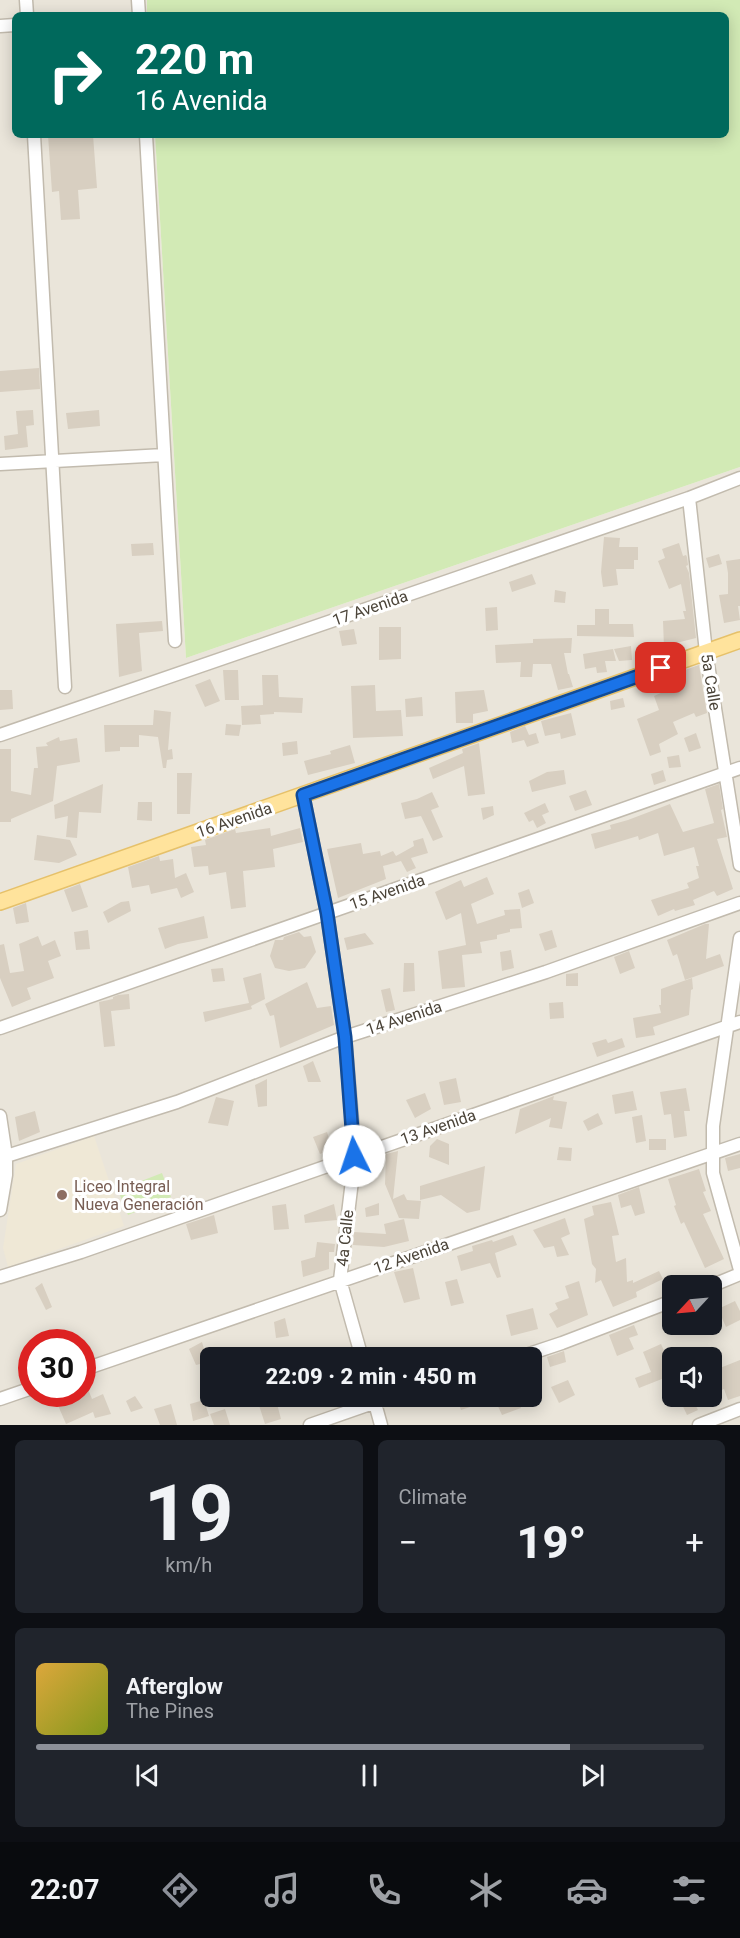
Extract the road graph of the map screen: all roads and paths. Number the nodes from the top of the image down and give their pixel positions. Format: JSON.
{"nodes":[{"id":1,"x":34,"y":138,"type":"edge"},
{"id":2,"x":146,"y":138,"type":"edge"},
{"id":3,"x":164,"y":455,"type":"junction"},
{"id":4,"x":52,"y":461,"type":"junction"},
{"id":5,"x":0,"y":464,"type":"edge"},
{"id":6,"x":740,"y":478,"type":"edge"},
{"id":7,"x":688,"y":498,"type":"junction"},
{"id":8,"x":740,"y":640,"type":"edge"},
{"id":9,"x":175,"y":641,"type":"dead end"},
{"id":10,"x":706,"y":652,"type":"junction"},
{"id":11,"x":65,"y":687,"type":"dead end"},
{"id":12,"x":0,"y":735,"type":"edge"},
{"id":13,"x":740,"y":768,"type":"edge"},
{"id":14,"x":725,"y":773,"type":"junction"},
{"id":15,"x":303,"y":795,"type":"junction"},
{"id":16,"x":740,"y":865,"type":"edge"},
{"id":17,"x":0,"y":902,"type":"edge"},
{"id":18,"x":740,"y":903,"type":"edge"},
{"id":19,"x":327,"y":913,"type":"junction"},
{"id":20,"x":740,"y":938,"type":"edge"},
{"id":21,"x":740,"y":1023,"type":"edge"},
{"id":22,"x":0,"y":1028,"type":"edge"},
{"id":23,"x":726,"y":1028,"type":"junction"},
{"id":24,"x":345,"y":1037,"type":"junction"},
{"id":25,"x":0,"y":1116,"type":"edge"},
{"id":26,"x":740,"y":1144,"type":"edge"},
{"id":27,"x":713,"y":1153,"type":"junction"},
{"id":28,"x":354,"y":1156,"type":"junction"},
{"id":29,"x":3,"y":1157,"type":"edge"},
{"id":30,"x":0,"y":1210,"type":"edge"},
{"id":31,"x":740,"y":1272,"type":"edge"},
{"id":32,"x":0,"y":1277,"type":"edge"},
{"id":33,"x":340,"y":1280,"type":"junction"},
{"id":34,"x":722,"y":1281,"type":"edge"},
{"id":35,"x":662,"y":1306,"type":"edge"},
{"id":36,"x":359,"y":1347,"type":"edge"},
{"id":37,"x":542,"y":1350,"type":"edge"},
{"id":38,"x":96,"y":1365,"type":"edge"},
{"id":39,"x":18,"y":1393,"type":"edge"},
{"id":40,"x":0,"y":1399,"type":"edge"},
{"id":41,"x":356,"y":1407,"type":"edge"},
{"id":42,"x":376,"y":1407,"type":"edge"},
{"id":43,"x":740,"y":1409,"type":"edge"},
{"id":44,"x":310,"y":1425,"type":"edge"},
{"id":45,"x":381,"y":1425,"type":"edge"},
{"id":46,"x":699,"y":1425,"type":"edge"}],
"edges":[{"from":1,"to":4,"type":"street"},
{"from":2,"to":3,"type":"street"},
{"from":3,"to":4,"type":"street"},
{"from":3,"to":9,"type":"street"},
{"from":4,"to":5,"type":"street"},
{"from":4,"to":11,"type":"street"},
{"from":6,"to":7,"type":"street","name":"17 Avenida"},
{"from":7,"to":10,"type":"street","name":"5a Calle"},
{"from":7,"to":12,"type":"street","name":"17 Avenida"},
{"from":8,"to":10,"type":"main road","name":"16 Avenida"},
{"from":10,"to":14,"type":"street","name":"5a Calle"},
{"from":10,"to":15,"type":"main road","name":"16 Avenida"},
{"from":13,"to":14,"type":"street","name":"15 Avenida"},
{"from":14,"to":16,"type":"street","name":"5a Calle"},
{"from":14,"to":19,"type":"street","name":"15 Avenida"},
{"from":15,"to":17,"type":"main road","name":"16 Avenida"},
{"from":15,"to":19,"type":"street","name":"4a Calle"},
{"from":18,"to":24,"type":"street","name":"14 Avenida"},
{"from":19,"to":22,"type":"street","name":"15 Avenida"},
{"from":19,"to":24,"type":"street","name":"4a Calle"},
{"from":20,"to":23,"type":"street"},
{"from":21,"to":23,"type":"street","name":"13 Avenida"},
{"from":23,"to":27,"type":"street"},
{"from":23,"to":28,"type":"street","name":"13 Avenida"},
{"from":24,"to":28,"type":"street","name":"4a Calle"},
{"from":24,"to":29,"type":"street","name":"14 Avenida"},
{"from":25,"to":29,"type":"street"},
{"from":26,"to":27,"type":"street","name":"12 Avenida"},
{"from":27,"to":31,"type":"street"},
{"from":27,"to":33,"type":"street","name":"12 Avenida"},
{"from":28,"to":32,"type":"street","name":"13 Avenida"},
{"from":28,"to":33,"type":"street","name":"4a Calle"},
{"from":29,"to":30,"type":"street"},
{"from":31,"to":34,"type":"street"},
{"from":33,"to":36,"type":"street","name":"4a Calle"},
{"from":33,"to":38,"type":"street","name":"12 Avenida"},
{"from":35,"to":37,"type":"street"},
{"from":39,"to":40,"type":"street"},
{"from":41,"to":44,"type":"street"},
{"from":42,"to":45,"type":"street"},
{"from":43,"to":46,"type":"street"}]}
